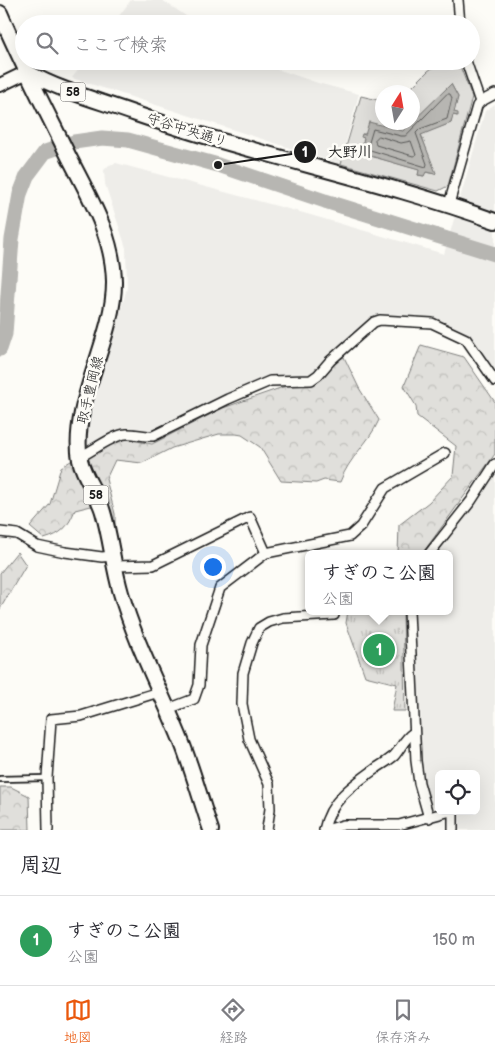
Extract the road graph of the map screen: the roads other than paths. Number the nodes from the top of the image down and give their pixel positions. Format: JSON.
{"nodes":[{"id":1,"x":458,"y":0,"type":"edge"},
{"id":2,"x":0,"y":13,"type":"edge"},
{"id":3,"x":459,"y":15,"type":"edge"},
{"id":4,"x":15,"y":46,"type":"edge"},
{"id":5,"x":469,"y":70,"type":"edge"},
{"id":6,"x":27,"y":72,"type":"junction"},
{"id":7,"x":0,"y":85,"type":"edge"},
{"id":8,"x":495,"y":94,"type":"edge"},
{"id":9,"x":480,"y":102,"type":"junction"},
{"id":10,"x":450,"y":204,"type":"junction"},
{"id":11,"x":495,"y":221,"type":"edge"},
{"id":12,"x":495,"y":382,"type":"edge"},
{"id":13,"x":445,"y":453,"type":"dead end"},
{"id":14,"x":80,"y":457,"type":"junction"},
{"id":15,"x":495,"y":464,"type":"edge"},
{"id":16,"x":0,"y":532,"type":"edge"},
{"id":17,"x":432,"y":550,"type":"edge"},
{"id":18,"x":266,"y":553,"type":"junction"},
{"id":19,"x":114,"y":561,"type":"junction"},
{"id":20,"x":334,"y":615,"type":"edge"},
{"id":21,"x":409,"y":615,"type":"edge"},
{"id":22,"x":159,"y":692,"type":"junction"},
{"id":23,"x":168,"y":709,"type":"junction"},
{"id":24,"x":413,"y":733,"type":"junction"},
{"id":25,"x":47,"y":778,"type":"junction"},
{"id":26,"x":0,"y":779,"type":"edge"},
{"id":27,"x":439,"y":815,"type":"edge"},
{"id":28,"x":452,"y":815,"type":"edge"},
{"id":29,"x":429,"y":818,"type":"junction"},
{"id":30,"x":48,"y":830,"type":"edge"},
{"id":31,"x":211,"y":830,"type":"edge"},
{"id":32,"x":267,"y":830,"type":"edge"},
{"id":33,"x":325,"y":830,"type":"edge"},
{"id":34,"x":453,"y":830,"type":"edge"}],
"edges":[{"from":1,"to":3,"type":"street"},
{"from":2,"to":4,"type":"main road","name":"取手豊岡線","number":"58"},
{"from":5,"to":9,"type":"street"},
{"from":6,"to":7,"type":"street"},
{"from":6,"to":10,"type":"main road","name":"守谷中央通り","number":"58"},
{"from":6,"to":14,"type":"main road","name":"取手豊岡線","number":"58"},
{"from":8,"to":9,"type":"street"},
{"from":9,"to":10,"type":"street"},
{"from":10,"to":11,"type":"main road","name":"守谷中央通り","number":"58"},
{"from":12,"to":14,"type":"street"},
{"from":13,"to":18,"type":"street"},
{"from":14,"to":19,"type":"main road","name":"取手豊岡線","number":"58"},
{"from":15,"to":17,"type":"street"},
{"from":16,"to":19,"type":"street"},
{"from":18,"to":19,"type":"street"},
{"from":18,"to":23,"type":"street"},
{"from":19,"to":22,"type":"main road","name":"取手豊岡線","number":"58"},
{"from":20,"to":32,"type":"street"},
{"from":21,"to":24,"type":"street"},
{"from":22,"to":23,"type":"main road","name":"取手豊岡線","number":"58"},
{"from":22,"to":25,"type":"street"},
{"from":23,"to":31,"type":"main road","name":"取手豊岡線","number":"58"},
{"from":24,"to":29,"type":"street"},
{"from":24,"to":33,"type":"street"},
{"from":25,"to":26,"type":"lane"},
{"from":25,"to":30,"type":"street"},
{"from":27,"to":29,"type":"street"},
{"from":28,"to":34,"type":"street"},
{"from":29,"to":33,"type":"street"}]}
